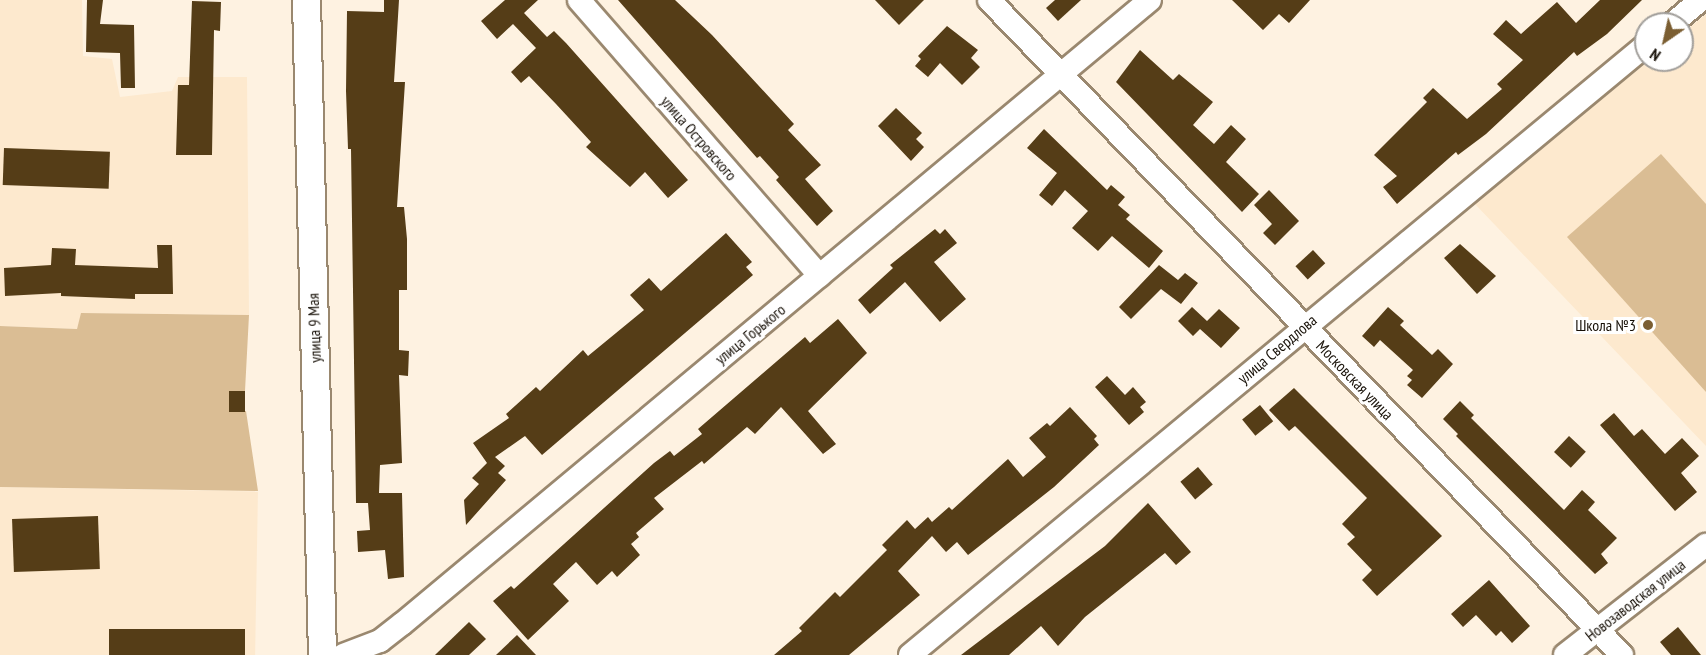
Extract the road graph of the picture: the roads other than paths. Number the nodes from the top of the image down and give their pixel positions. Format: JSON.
{"nodes":[{"id":1,"x":306,"y":0,"type":"edge"},
{"id":2,"x":579,"y":0,"type":"edge"},
{"id":3,"x":989,"y":0,"type":"edge"},
{"id":4,"x":1150,"y":0,"type":"edge"},
{"id":5,"x":1701,"y":0,"type":"edge"},
{"id":6,"x":1686,"y":12,"type":"edge"},
{"id":7,"x":1634,"y":55,"type":"edge"},
{"id":8,"x":1060,"y":72,"type":"junction"},
{"id":9,"x":820,"y":276,"type":"junction"},
{"id":10,"x":1303,"y":327,"type":"junction"},
{"id":11,"x":1706,"y":545,"type":"edge"},
{"id":12,"x":1598,"y":629,"type":"junction"},
{"id":13,"x":322,"y":655,"type":"edge"},
{"id":14,"x":343,"y":655,"type":"edge"},
{"id":15,"x":910,"y":655,"type":"edge"},
{"id":16,"x":1565,"y":655,"type":"edge"},
{"id":17,"x":1622,"y":655,"type":"edge"}],
"edges":[{"from":1,"to":13,"type":"street","name":"улица 9 Мая"},
{"from":2,"to":9,"type":"street","name":"улица Островского"},
{"from":3,"to":8,"type":"street","name":"Московская улица"},
{"from":4,"to":8,"type":"street","name":"улица Горького"},
{"from":5,"to":6,"type":"street"},
{"from":7,"to":10,"type":"street","name":"улица Свердлова"},
{"from":8,"to":9,"type":"street","name":"улица Горького"},
{"from":8,"to":10,"type":"street","name":"Московская улица"},
{"from":9,"to":14,"type":"street","name":"улица Горького"},
{"from":10,"to":12,"type":"street","name":"Московская улица"},
{"from":10,"to":15,"type":"street","name":"улица Свердлова"},
{"from":11,"to":12,"type":"street","name":"Новозаводская улица"},
{"from":12,"to":16,"type":"street","name":"Новозаводская улица"},
{"from":12,"to":17,"type":"street","name":"Московская улица"}]}
